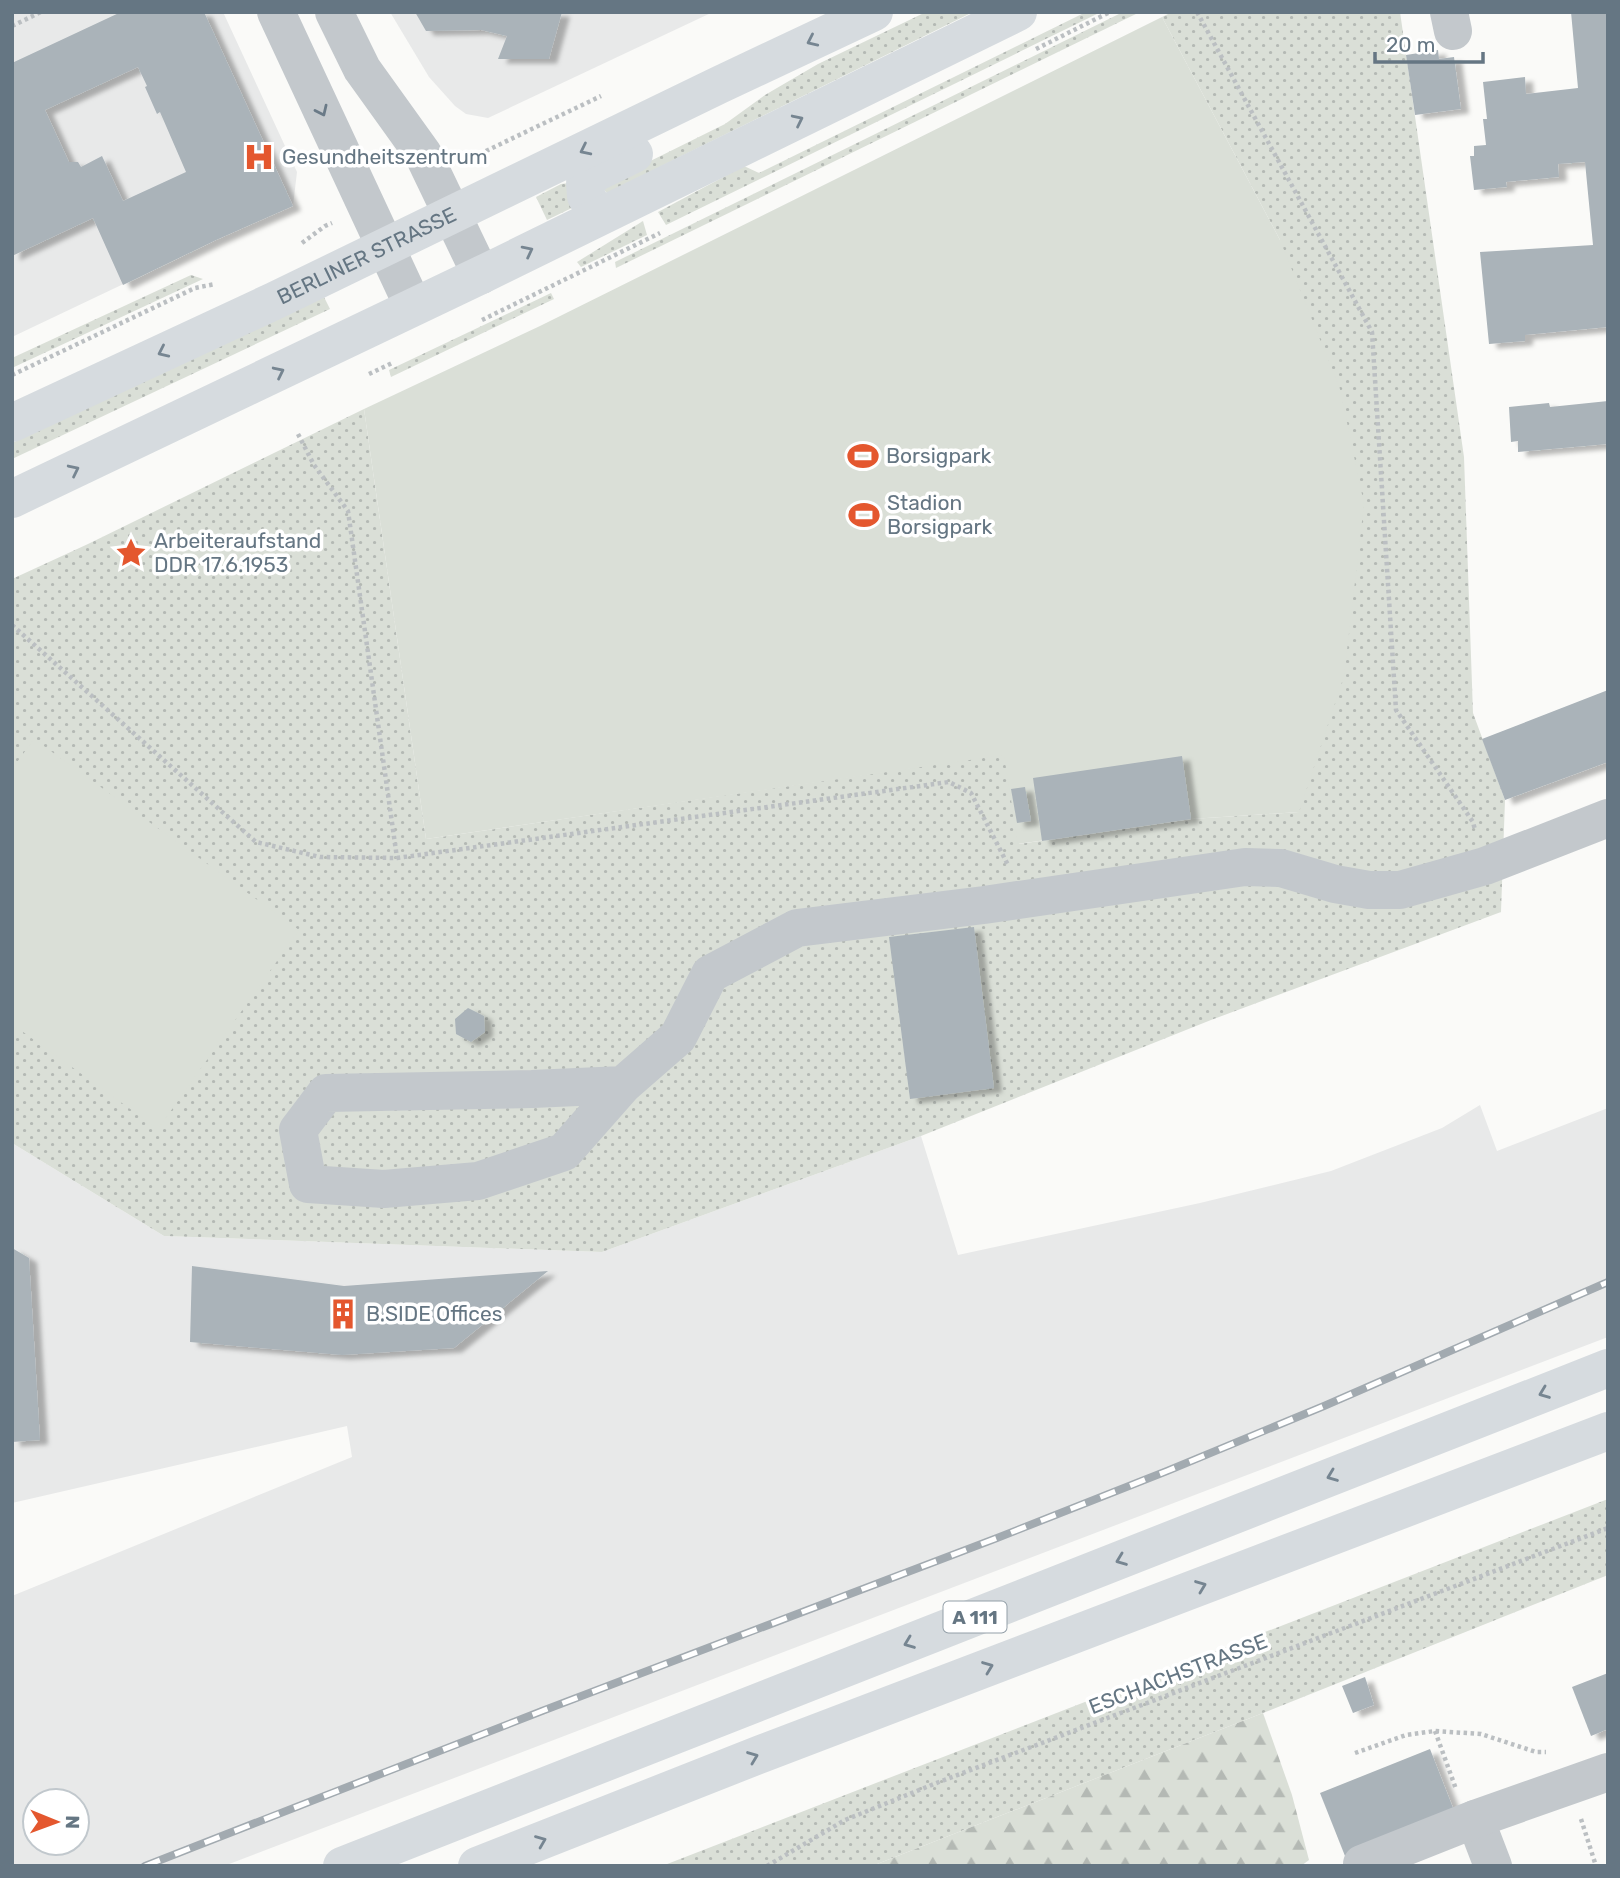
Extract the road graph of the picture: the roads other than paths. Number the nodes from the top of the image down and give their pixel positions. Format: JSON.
{"nodes":[{"id":1,"x":276,"y":12,"type":"edge"},
{"id":2,"x":334,"y":12,"type":"edge"},
{"id":3,"x":874,"y":12,"type":"edge"},
{"id":4,"x":1018,"y":12,"type":"edge"},
{"id":5,"x":719,"y":85,"type":"junction"},
{"id":6,"x":452,"y":214,"type":"junction"},
{"id":7,"x":598,"y":217,"type":"junction"},
{"id":8,"x":385,"y":247,"type":"junction"},
{"id":9,"x":481,"y":275,"type":"junction"},
{"id":10,"x":413,"y":306,"type":"junction"},
{"id":11,"x":12,"y":423,"type":"edge"},
{"id":12,"x":12,"y":499,"type":"edge"},
{"id":13,"x":1608,"y":818,"type":"edge"},
{"id":14,"x":623,"y":1085,"type":"junction"},
{"id":15,"x":1608,"y":1368,"type":"edge"},
{"id":16,"x":1608,"y":1432,"type":"edge"},
{"id":17,"x":1608,"y":1772,"type":"edge"},
{"id":18,"x":1472,"y":1821,"type":"junction"},
{"id":19,"x":342,"y":1866,"type":"edge"},
{"id":20,"x":477,"y":1866,"type":"edge"},
{"id":21,"x":1362,"y":1866,"type":"edge"},
{"id":22,"x":1493,"y":1866,"type":"edge"}],
"edges":[{"from":1,"to":8,"type":"street","one_way":true},
{"from":2,"to":6,"type":"street"},
{"from":3,"to":5,"type":"main road","name":"BERLINER STRASSE","one_way":true},
{"from":7,"to":4,"type":"main road","one_way":true},
{"from":5,"to":6,"type":"main road","name":"BERLINER STRASSE","one_way":true},
{"from":5,"to":7,"type":"main road"},
{"from":6,"to":8,"type":"main road","name":"BERLINER STRASSE"},
{"from":6,"to":9,"type":"street"},
{"from":9,"to":7,"type":"main road","one_way":true},
{"from":8,"to":10,"type":"street"},
{"from":8,"to":11,"type":"main road","name":"BERLINER STRASSE","one_way":true},
{"from":9,"to":10,"type":"main road"},
{"from":12,"to":10,"type":"main road","one_way":true},
{"from":13,"to":14,"type":"street"},
{"from":14,"to":14,"type":"street"},
{"from":15,"to":19,"type":"main road","number":"A 111","one_way":true},
{"from":20,"to":16,"type":"main road","number":"A 111","one_way":true},
{"from":17,"to":18,"type":"street"},
{"from":18,"to":21,"type":"street"},
{"from":18,"to":22,"type":"street"}]}
